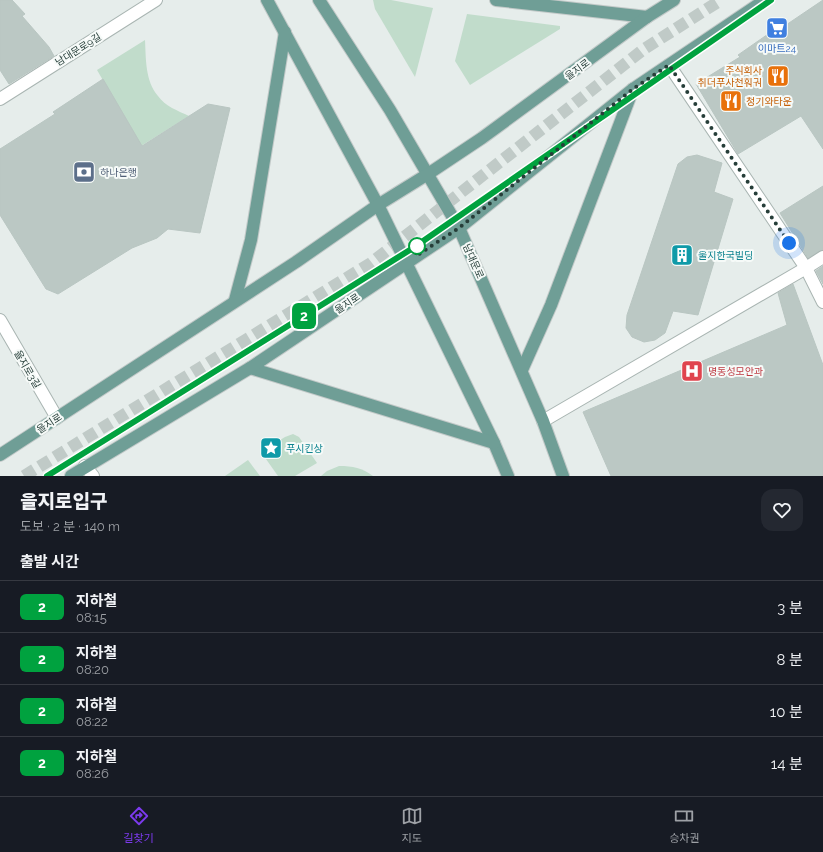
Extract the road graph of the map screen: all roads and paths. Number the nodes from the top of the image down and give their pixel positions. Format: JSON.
{"nodes":[{"id":1,"x":156,"y":0,"type":"edge"},
{"id":2,"x":267,"y":0,"type":"edge"},
{"id":3,"x":319,"y":0,"type":"edge"},
{"id":4,"x":496,"y":0,"type":"edge"},
{"id":5,"x":674,"y":0,"type":"edge"},
{"id":6,"x":765,"y":0,"type":"edge"},
{"id":7,"x":647,"y":18,"type":"junction"},
{"id":8,"x":285,"y":32,"type":"junction"},
{"id":9,"x":669,"y":65,"type":"junction"},
{"id":10,"x":633,"y":89,"type":"junction"},
{"id":11,"x":0,"y":99,"type":"edge"},
{"id":12,"x":428,"y":174,"type":"junction"},
{"id":13,"x":378,"y":205,"type":"junction"},
{"id":14,"x":459,"y":228,"type":"junction"},
{"id":15,"x":823,"y":256,"type":"edge"},
{"id":16,"x":406,"y":263,"type":"junction"},
{"id":17,"x":806,"y":268,"type":"junction"},
{"id":18,"x":236,"y":300,"type":"junction"},
{"id":19,"x":823,"y":302,"type":"edge"},
{"id":20,"x":0,"y":320,"type":"edge"},
{"id":21,"x":250,"y":368,"type":"junction"},
{"id":22,"x":522,"y":370,"type":"junction"},
{"id":23,"x":57,"y":418,"type":"junction"},
{"id":24,"x":543,"y":421,"type":"junction"},
{"id":25,"x":494,"y":443,"type":"junction"},
{"id":26,"x":0,"y":455,"type":"edge"},
{"id":27,"x":89,"y":471,"type":"edge"},
{"id":28,"x":71,"y":476,"type":"edge"},
{"id":29,"x":508,"y":476,"type":"edge"},
{"id":30,"x":563,"y":476,"type":"edge"}],
"edges":[{"from":1,"to":11,"type":"street","name":"남대문로9길"},
{"from":2,"to":8,"type":"main road"},
{"from":3,"to":12,"type":"main road","name":"남대문로"},
{"from":4,"to":7,"type":"main road"},
{"from":5,"to":7,"type":"main road","name":"을지로"},
{"from":6,"to":9,"type":"main road","name":"을지로"},
{"from":7,"to":12,"type":"main road","name":"을지로"},
{"from":8,"to":13,"type":"main road"},
{"from":8,"to":18,"type":"main road"},
{"from":9,"to":10,"type":"main road","name":"을지로"},
{"from":9,"to":17,"type":"street"},
{"from":10,"to":14,"type":"main road","name":"을지로"},
{"from":10,"to":22,"type":"main road"},
{"from":12,"to":13,"type":"main road","name":"을지로"},
{"from":12,"to":14,"type":"main road","name":"남대문로"},
{"from":13,"to":16,"type":"main road"},
{"from":13,"to":18,"type":"main road","name":"을지로"},
{"from":14,"to":16,"type":"main road","name":"을지로"},
{"from":14,"to":22,"type":"main road","name":"남대문로"},
{"from":15,"to":17,"type":"street"},
{"from":16,"to":21,"type":"main road","name":"을지로"},
{"from":16,"to":25,"type":"main road"},
{"from":17,"to":19,"type":"street"},
{"from":17,"to":24,"type":"street"},
{"from":18,"to":23,"type":"main road","name":"을지로"},
{"from":20,"to":23,"type":"street","name":"을지로3길"},
{"from":21,"to":25,"type":"main road"},
{"from":21,"to":27,"type":"main road","name":"을지로"},
{"from":22,"to":24,"type":"main road","name":"남대문로"},
{"from":23,"to":26,"type":"main road","name":"을지로"},
{"from":24,"to":30,"type":"main road","name":"남대문로"},
{"from":25,"to":29,"type":"main road"},
{"from":27,"to":28,"type":"main road","name":"을지로"}]}
